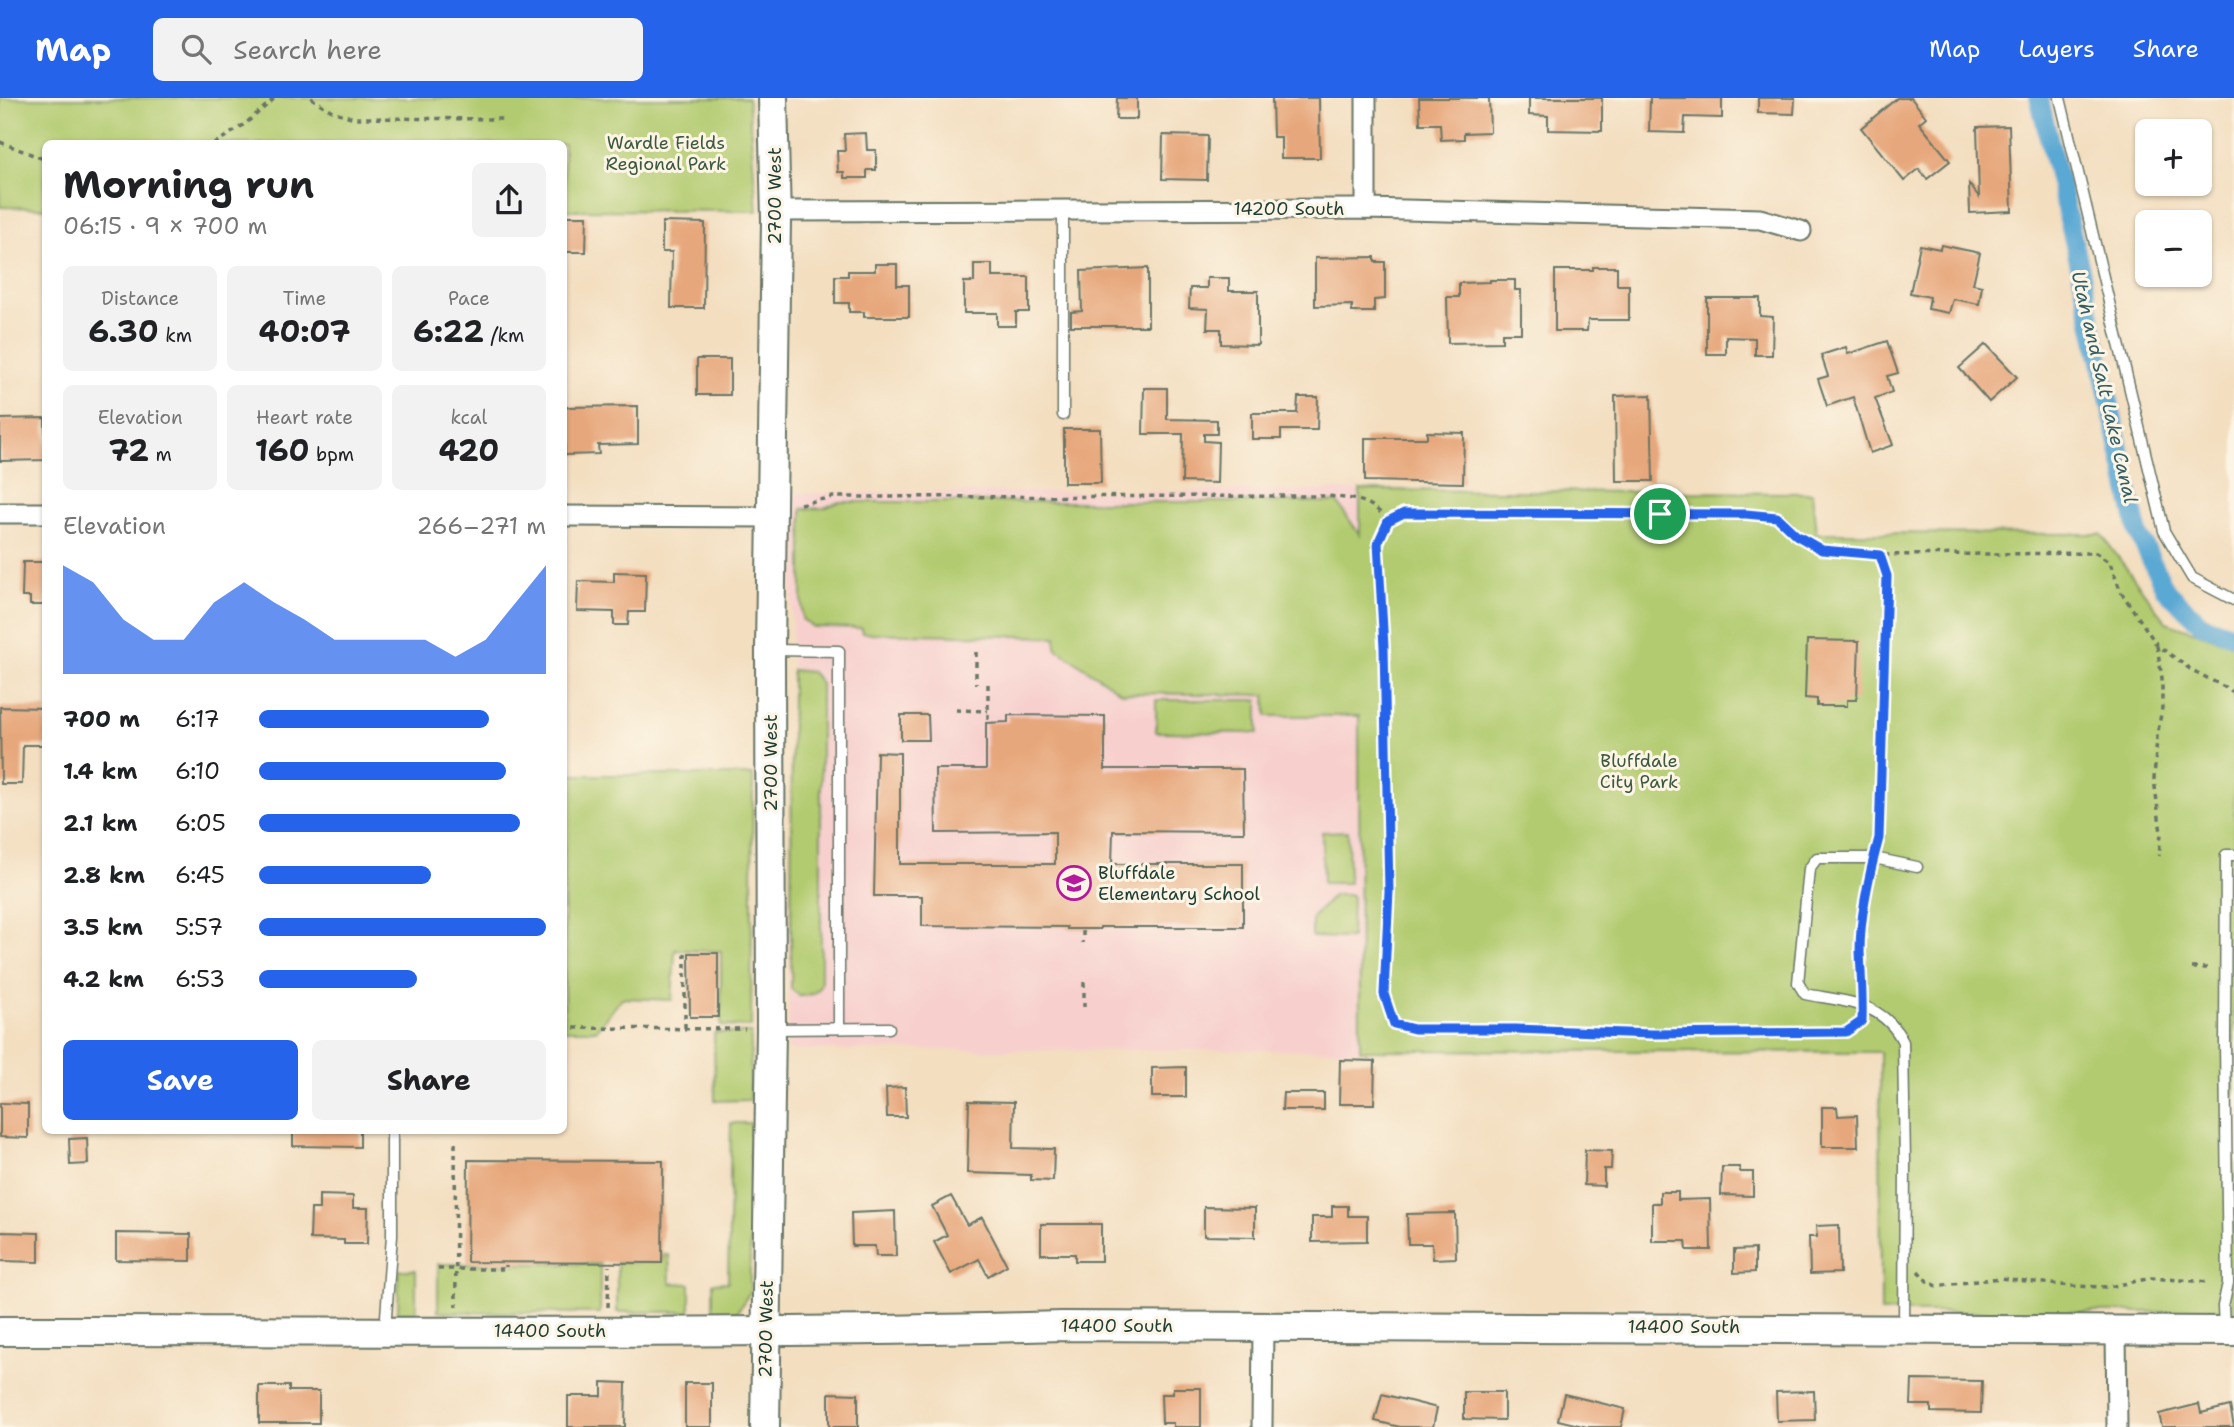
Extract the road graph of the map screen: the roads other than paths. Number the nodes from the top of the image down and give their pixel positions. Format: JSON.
{"nodes":[{"id":1,"x":774,"y":98,"type":"edge"},
{"id":2,"x":1366,"y":98,"type":"edge"},
{"id":3,"x":2060,"y":98,"type":"edge"},
{"id":4,"x":1366,"y":209,"type":"junction"},
{"id":5,"x":1063,"y":210,"type":"junction"},
{"id":6,"x":776,"y":211,"type":"junction"},
{"id":7,"x":1801,"y":231,"type":"dead end"},
{"id":8,"x":1063,"y":415,"type":"dead end"},
{"id":9,"x":0,"y":513,"type":"edge"},
{"id":10,"x":42,"y":513,"type":"edge"},
{"id":11,"x":567,"y":516,"type":"edge"},
{"id":12,"x":772,"y":517,"type":"junction"},
{"id":13,"x":2234,"y":600,"type":"edge"},
{"id":14,"x":770,"y":650,"type":"junction"},
{"id":15,"x":2234,"y":855,"type":"edge"},
{"id":16,"x":1917,"y":867,"type":"dead end"},
{"id":17,"x":839,"y":1028,"type":"junction"},
{"id":18,"x":889,"y":1028,"type":"dead end"},
{"id":19,"x":758,"y":1029,"type":"junction"},
{"id":20,"x":392,"y":1134,"type":"edge"},
{"id":21,"x":1263,"y":1326,"type":"junction"},
{"id":22,"x":1904,"y":1328,"type":"junction"},
{"id":23,"x":384,"y":1330,"type":"junction"},
{"id":24,"x":2116,"y":1330,"type":"junction"},
{"id":25,"x":0,"y":1331,"type":"edge"},
{"id":26,"x":766,"y":1331,"type":"junction"},
{"id":27,"x":2229,"y":1331,"type":"edge"},
{"id":28,"x":765,"y":1427,"type":"edge"},
{"id":29,"x":1262,"y":1427,"type":"edge"},
{"id":30,"x":2117,"y":1427,"type":"edge"}],
"edges":[{"from":1,"to":6,"type":"main road","name":"2700 West"},
{"from":2,"to":4,"type":"street"},
{"from":3,"to":13,"type":"lane"},
{"from":4,"to":5,"type":"street","name":"14200 South"},
{"from":4,"to":7,"type":"street","name":"14200 South"},
{"from":5,"to":6,"type":"street","name":"14200 South"},
{"from":5,"to":8,"type":"lane"},
{"from":6,"to":12,"type":"main road","name":"2700 West"},
{"from":9,"to":10,"type":"street"},
{"from":11,"to":12,"type":"street"},
{"from":12,"to":14,"type":"main road","name":"2700 West"},
{"from":14,"to":17,"type":"lane"},
{"from":14,"to":19,"type":"main road","name":"2700 West"},
{"from":15,"to":27,"type":"lane"},
{"from":16,"to":22,"type":"lane"},
{"from":17,"to":18,"type":"lane"},
{"from":17,"to":19,"type":"lane"},
{"from":19,"to":26,"type":"main road","name":"2700 West"},
{"from":20,"to":23,"type":"lane"},
{"from":21,"to":22,"type":"main road","name":"14400 South"},
{"from":21,"to":26,"type":"main road","name":"14400 South"},
{"from":21,"to":29,"type":"street"},
{"from":22,"to":24,"type":"main road","name":"14400 South"},
{"from":23,"to":25,"type":"main road","name":"14400 South"},
{"from":23,"to":26,"type":"main road","name":"14400 South"},
{"from":24,"to":27,"type":"main road","name":"14400 South"},
{"from":24,"to":30,"type":"street"},
{"from":26,"to":28,"type":"main road","name":"2700 West"}]}
